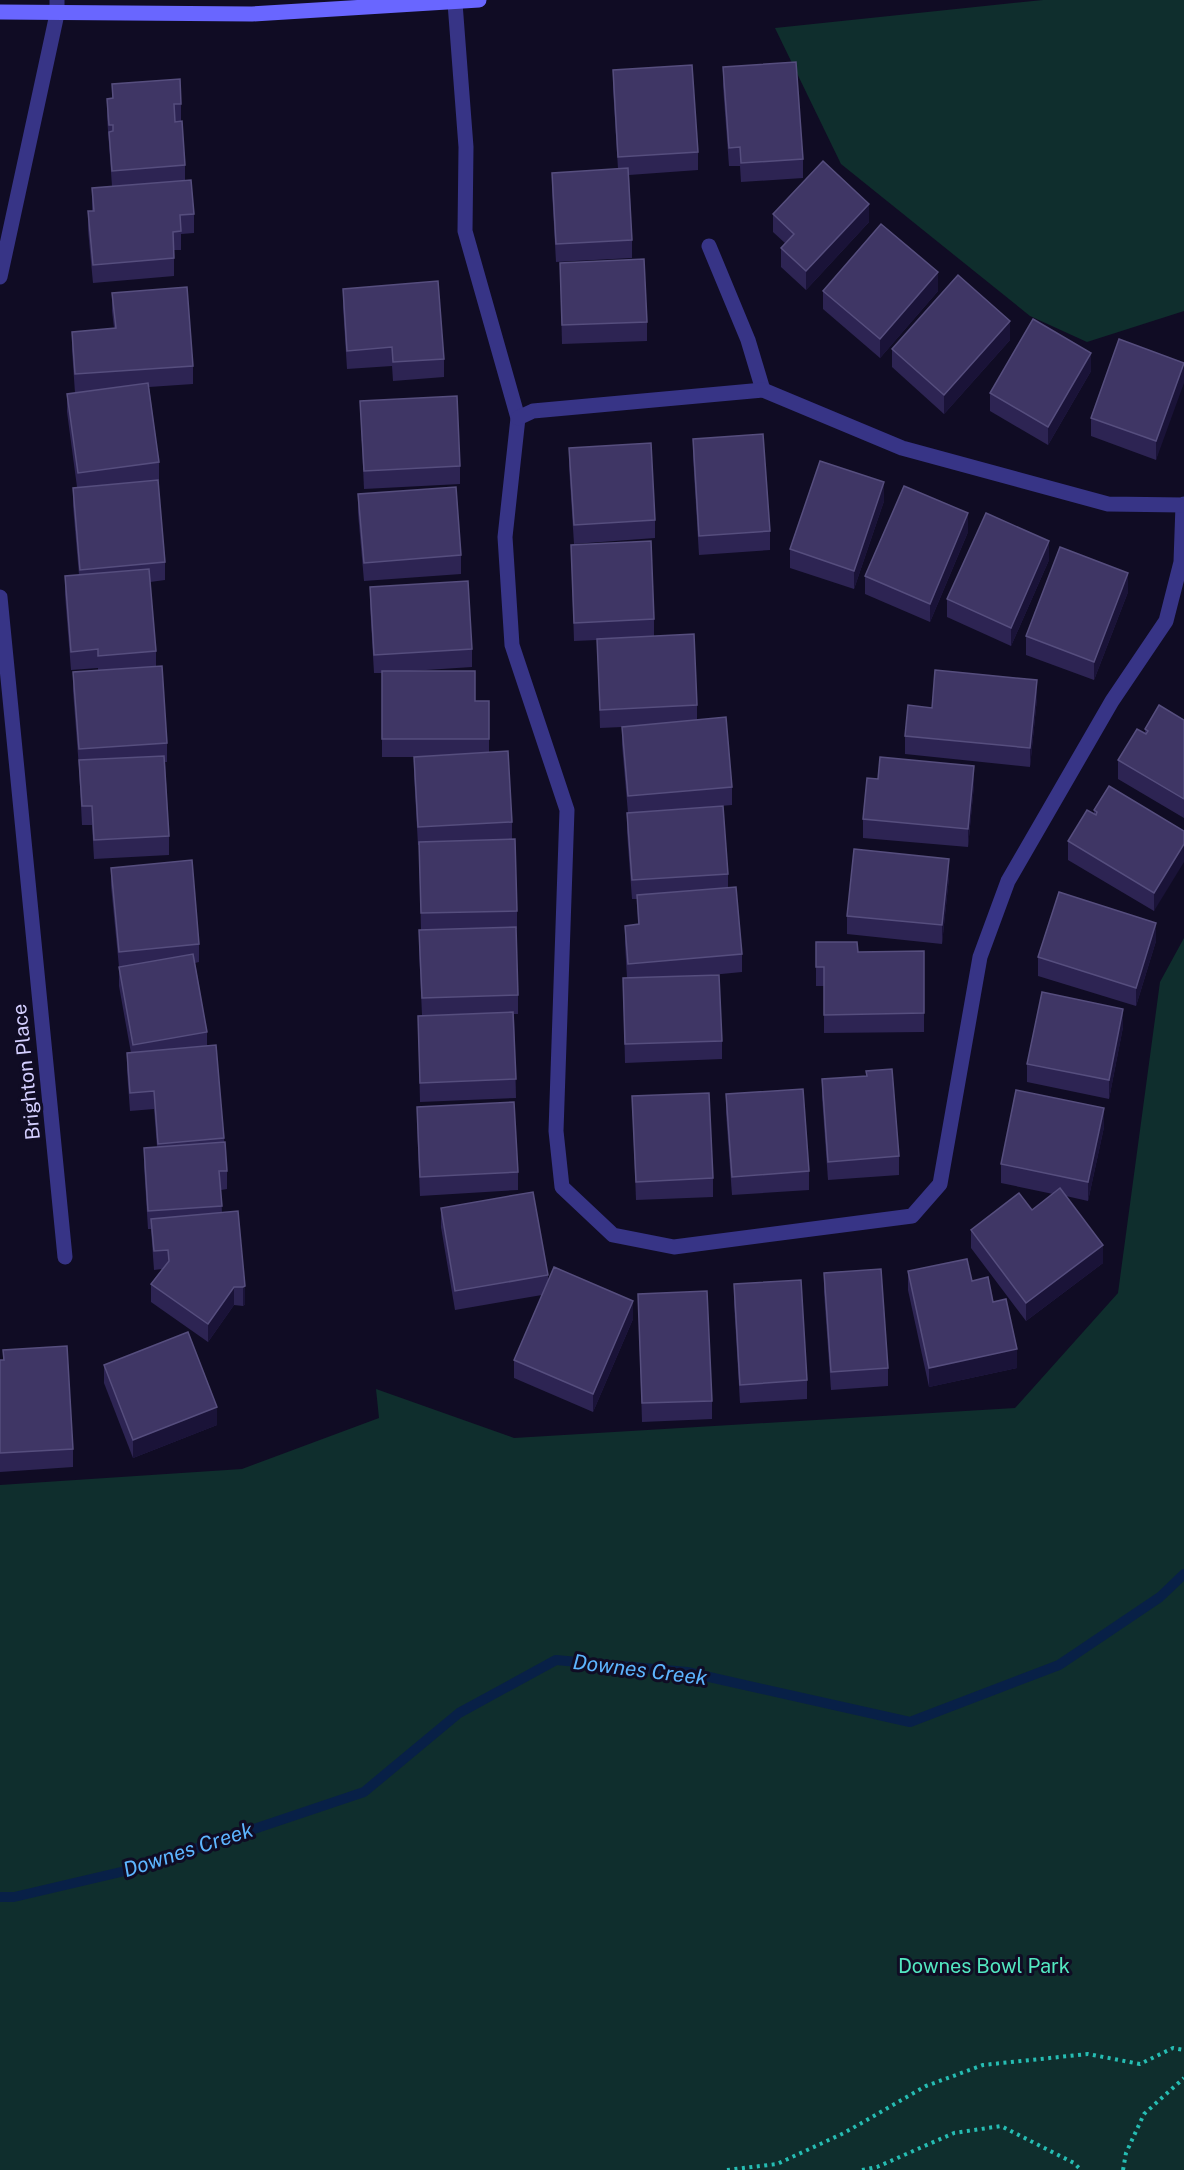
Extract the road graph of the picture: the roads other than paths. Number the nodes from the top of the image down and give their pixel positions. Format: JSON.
{"nodes":[{"id":1,"x":479,"y":0,"type":"edge"},
{"id":2,"x":455,"y":3,"type":"junction"},
{"id":3,"x":57,"y":7,"type":"edge"},
{"id":4,"x":0,"y":12,"type":"edge"},
{"id":5,"x":709,"y":246,"type":"dead end"},
{"id":6,"x":0,"y":277,"type":"edge"},
{"id":7,"x":763,"y":390,"type":"junction"},
{"id":8,"x":518,"y":418,"type":"junction"},
{"id":9,"x":1183,"y":504,"type":"edge"},
{"id":10,"x":0,"y":597,"type":"edge"},
{"id":11,"x":65,"y":1257,"type":"dead end"}],
"edges":[{"from":1,"to":2,"type":"main road"},
{"from":2,"to":3,"type":"main road"},
{"from":2,"to":8,"type":"street"},
{"from":3,"to":4,"type":"main road"},
{"from":3,"to":6,"type":"street"},
{"from":5,"to":7,"type":"street"},
{"from":7,"to":8,"type":"street"},
{"from":7,"to":9,"type":"street"},
{"from":8,"to":9,"type":"street"},
{"from":10,"to":11,"type":"street","name":"Brighton Place"}]}
